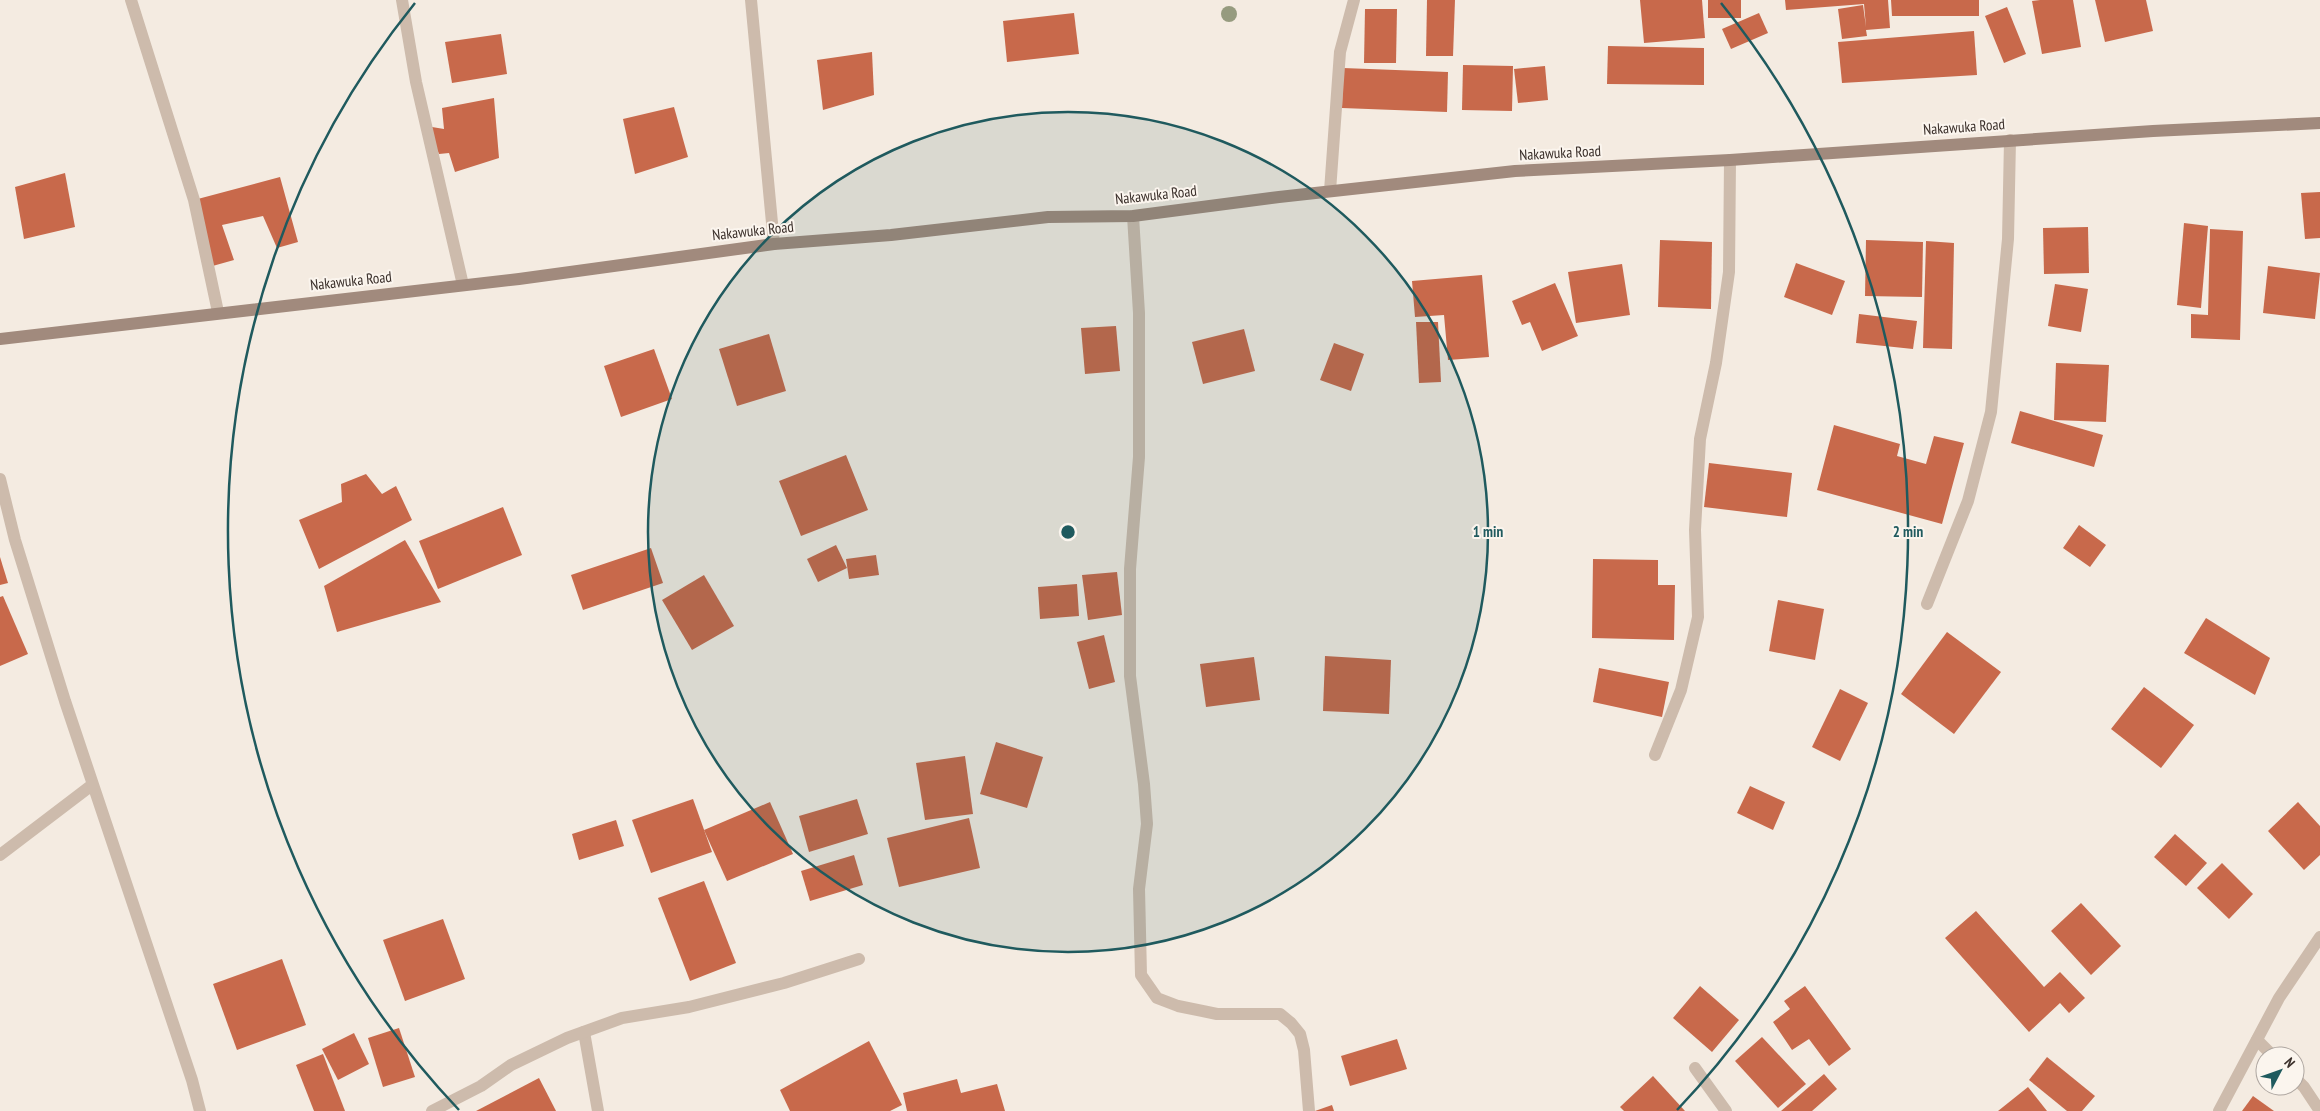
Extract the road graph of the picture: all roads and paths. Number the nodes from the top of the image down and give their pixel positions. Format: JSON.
{"nodes":[{"id":1,"x":131,"y":0,"type":"edge"},
{"id":2,"x":402,"y":0,"type":"edge"},
{"id":3,"x":751,"y":0,"type":"edge"},
{"id":4,"x":1354,"y":0,"type":"edge"},
{"id":5,"x":2320,"y":122,"type":"edge"},
{"id":6,"x":2010,"y":140,"type":"junction"},
{"id":7,"x":1730,"y":160,"type":"junction"},
{"id":8,"x":1330,"y":191,"type":"junction"},
{"id":9,"x":1133,"y":216,"type":"junction"},
{"id":10,"x":774,"y":244,"type":"junction"},
{"id":11,"x":463,"y":285,"type":"junction"},
{"id":12,"x":218,"y":312,"type":"junction"},
{"id":13,"x":0,"y":339,"type":"edge"},
{"id":14,"x":0,"y":479,"type":"edge"},
{"id":15,"x":1927,"y":604,"type":"dead end"},
{"id":16,"x":1655,"y":754,"type":"dead end"},
{"id":17,"x":92,"y":785,"type":"junction"},
{"id":18,"x":0,"y":855,"type":"edge"},
{"id":19,"x":2320,"y":937,"type":"edge"},
{"id":20,"x":859,"y":959,"type":"dead end"},
{"id":21,"x":584,"y":1032,"type":"junction"},
{"id":22,"x":2257,"y":1040,"type":"junction"},
{"id":23,"x":2263,"y":1046,"type":"edge"},
{"id":24,"x":1695,"y":1068,"type":"dead end"},
{"id":25,"x":2305,"y":1088,"type":"edge"},
{"id":26,"x":200,"y":1111,"type":"edge"},
{"id":27,"x":432,"y":1111,"type":"edge"},
{"id":28,"x":598,"y":1111,"type":"edge"},
{"id":29,"x":1308,"y":1111,"type":"edge"},
{"id":30,"x":1726,"y":1111,"type":"edge"},
{"id":31,"x":2219,"y":1111,"type":"edge"},
{"id":32,"x":2320,"y":1111,"type":"edge"}],
"edges":[{"from":1,"to":12,"type":"street"},
{"from":2,"to":11,"type":"street"},
{"from":3,"to":10,"type":"street"},
{"from":4,"to":8,"type":"street"},
{"from":5,"to":6,"type":"main road","name":"Nakawuka Road"},
{"from":6,"to":7,"type":"main road","name":"Nakawuka Road"},
{"from":6,"to":15,"type":"street"},
{"from":7,"to":8,"type":"main road","name":"Nakawuka Road"},
{"from":7,"to":16,"type":"street"},
{"from":8,"to":9,"type":"main road","name":"Nakawuka Road"},
{"from":9,"to":10,"type":"main road","name":"Nakawuka Road"},
{"from":9,"to":29,"type":"street"},
{"from":10,"to":11,"type":"main road","name":"Nakawuka Road"},
{"from":11,"to":12,"type":"main road","name":"Nakawuka Road"},
{"from":12,"to":13,"type":"main road","name":"Nakawuka Road"},
{"from":14,"to":17,"type":"street"},
{"from":17,"to":18,"type":"street"},
{"from":17,"to":26,"type":"street"},
{"from":19,"to":22,"type":"street"},
{"from":20,"to":21,"type":"street"},
{"from":21,"to":27,"type":"street"},
{"from":21,"to":28,"type":"street"},
{"from":22,"to":23,"type":"street"},
{"from":22,"to":31,"type":"street"},
{"from":24,"to":30,"type":"street"},
{"from":25,"to":32,"type":"street"}]}
